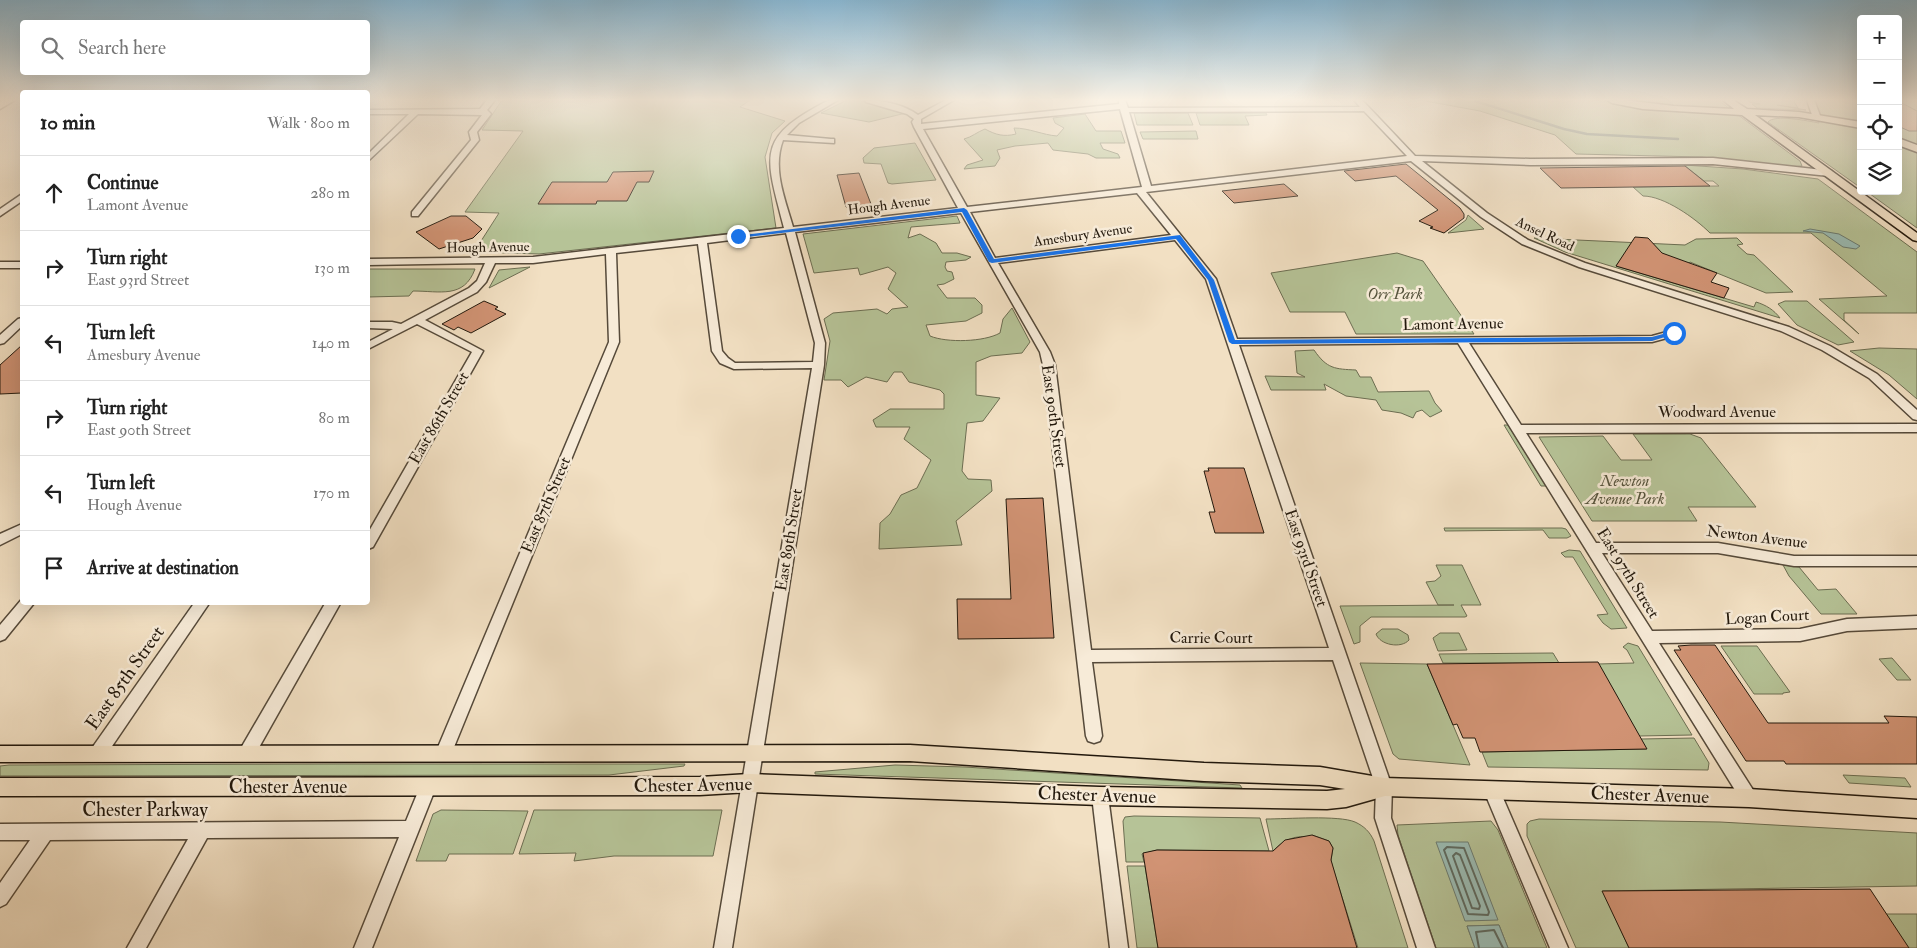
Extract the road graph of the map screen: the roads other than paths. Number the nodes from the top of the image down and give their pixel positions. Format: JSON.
{"nodes":[{"id":1,"x":381,"y":144,"type":"edge"},
{"id":2,"x":472,"y":144,"type":"edge"},
{"id":3,"x":777,"y":144,"type":"edge"},
{"id":4,"x":930,"y":144,"type":"edge"},
{"id":5,"x":1132,"y":144,"type":"edge"},
{"id":6,"x":1400,"y":144,"type":"edge"},
{"id":7,"x":1789,"y":144,"type":"edge"},
{"id":8,"x":370,"y":156,"type":"edge"},
{"id":9,"x":1413,"y":158,"type":"junction"},
{"id":10,"x":1829,"y":173,"type":"junction"},
{"id":11,"x":1143,"y":189,"type":"junction"},
{"id":12,"x":20,"y":198,"type":"edge"},
{"id":13,"x":964,"y":210,"type":"junction"},
{"id":14,"x":0,"y":213,"type":"edge"},
{"id":15,"x":415,"y":214,"type":"dead end"},
{"id":16,"x":789,"y":231,"type":"junction"},
{"id":17,"x":1178,"y":237,"type":"junction"},
{"id":18,"x":1917,"y":238,"type":"edge"},
{"id":19,"x":702,"y":240,"type":"junction"},
{"id":20,"x":611,"y":251,"type":"junction"},
{"id":21,"x":491,"y":261,"type":"junction"},
{"id":22,"x":370,"y":262,"type":"edge"},
{"id":23,"x":992,"y":262,"type":"junction"},
{"id":24,"x":0,"y":265,"type":"edge"},
{"id":25,"x":20,"y":265,"type":"edge"},
{"id":26,"x":418,"y":320,"type":"junction"},
{"id":27,"x":370,"y":325,"type":"edge"},
{"id":28,"x":402,"y":328,"type":"junction"},
{"id":29,"x":18,"y":330,"type":"edge"},
{"id":30,"x":1674,"y":333,"type":"dead end"},
{"id":31,"x":1462,"y":340,"type":"junction"},
{"id":32,"x":0,"y":341,"type":"edge"},
{"id":33,"x":1232,"y":342,"type":"junction"},
{"id":34,"x":370,"y":345,"type":"edge"},
{"id":35,"x":818,"y":365,"type":"junction"},
{"id":36,"x":1917,"y":416,"type":"edge"},
{"id":37,"x":1917,"y":428,"type":"edge"},
{"id":38,"x":1518,"y":429,"type":"junction"},
{"id":39,"x":20,"y":530,"type":"edge"},
{"id":40,"x":0,"y":540,"type":"edge"},
{"id":41,"x":370,"y":540,"type":"edge"},
{"id":42,"x":1592,"y":548,"type":"junction"},
{"id":43,"x":1917,"y":562,"type":"edge"},
{"id":44,"x":25,"y":605,"type":"edge"},
{"id":45,"x":201,"y":605,"type":"edge"},
{"id":46,"x":332,"y":605,"type":"edge"},
{"id":47,"x":1917,"y":622,"type":"edge"},
{"id":48,"x":0,"y":635,"type":"edge"},
{"id":49,"x":1648,"y":637,"type":"junction"},
{"id":50,"x":1339,"y":654,"type":"junction"},
{"id":51,"x":1083,"y":656,"type":"junction"},
{"id":52,"x":1094,"y":736,"type":"dead end"},
{"id":53,"x":444,"y":752,"type":"junction"},
{"id":54,"x":754,"y":752,"type":"junction"},
{"id":55,"x":98,"y":753,"type":"junction"},
{"id":56,"x":247,"y":753,"type":"junction"},
{"id":57,"x":0,"y":754,"type":"edge"},
{"id":58,"x":749,"y":783,"type":"junction"},
{"id":59,"x":0,"y":787,"type":"edge"},
{"id":60,"x":428,"y":787,"type":"junction"},
{"id":61,"x":1384,"y":787,"type":"junction"},
{"id":62,"x":1492,"y":791,"type":"junction"},
{"id":63,"x":1100,"y":796,"type":"junction"},
{"id":64,"x":1748,"y":798,"type":"junction"},
{"id":65,"x":1917,"y":809,"type":"edge"},
{"id":66,"x":411,"y":829,"type":"junction"},
{"id":67,"x":0,"y":832,"type":"edge"},
{"id":68,"x":45,"y":832,"type":"junction"},
{"id":69,"x":202,"y":832,"type":"junction"},
{"id":70,"x":0,"y":898,"type":"edge"},
{"id":71,"x":136,"y":948,"type":"edge"},
{"id":72,"x":362,"y":948,"type":"edge"},
{"id":73,"x":723,"y":948,"type":"edge"},
{"id":74,"x":1118,"y":948,"type":"edge"},
{"id":75,"x":1426,"y":948,"type":"edge"},
{"id":76,"x":1559,"y":948,"type":"edge"}],
"edges":[{"from":1,"to":8,"type":"street"},
{"from":2,"to":15,"type":"street"},
{"from":3,"to":16,"type":"street","name":"East 89th Street"},
{"from":4,"to":13,"type":"street","name":"East 90th Street"},
{"from":5,"to":11,"type":"street","name":"East 93rd Street"},
{"from":6,"to":9,"type":"street","name":"Ansel Road"},
{"from":7,"to":10,"type":"main road"},
{"from":9,"to":10,"type":"street","name":"Hough Avenue"},
{"from":9,"to":11,"type":"street","name":"Hough Avenue"},
{"from":9,"to":36,"type":"street","name":"Ansel Road"},
{"from":10,"to":18,"type":"main road"},
{"from":11,"to":13,"type":"street","name":"Hough Avenue"},
{"from":11,"to":17,"type":"street","name":"East 93rd Street"},
{"from":12,"to":14,"type":"street"},
{"from":13,"to":16,"type":"street","name":"Hough Avenue"},
{"from":13,"to":23,"type":"street","name":"East 90th Street"},
{"from":16,"to":19,"type":"street","name":"Hough Avenue"},
{"from":16,"to":35,"type":"street","name":"East 89th Street"},
{"from":17,"to":23,"type":"street","name":"Amesbury Avenue"},
{"from":17,"to":33,"type":"street","name":"East 93rd Street"},
{"from":19,"to":20,"type":"street","name":"Hough Avenue"},
{"from":19,"to":35,"type":"street"},
{"from":20,"to":21,"type":"street","name":"Hough Avenue"},
{"from":20,"to":53,"type":"street","name":"East 87th Street"},
{"from":21,"to":22,"type":"street","name":"Hough Avenue"},
{"from":21,"to":26,"type":"street"},
{"from":23,"to":51,"type":"street","name":"East 90th Street"},
{"from":24,"to":25,"type":"street"},
{"from":26,"to":28,"type":"street"},
{"from":26,"to":41,"type":"street","name":"East 86th Street"},
{"from":27,"to":28,"type":"street"},
{"from":28,"to":34,"type":"street"},
{"from":29,"to":32,"type":"street"},
{"from":30,"to":31,"type":"street","name":"Lamont Avenue"},
{"from":31,"to":33,"type":"street","name":"Lamont Avenue"},
{"from":31,"to":38,"type":"street","name":"East 97th Street"},
{"from":33,"to":50,"type":"street","name":"East 93rd Street"},
{"from":35,"to":54,"type":"street","name":"East 89th Street"},
{"from":37,"to":38,"type":"street","name":"Woodward Avenue"},
{"from":38,"to":42,"type":"street","name":"East 97th Street"},
{"from":39,"to":40,"type":"street"},
{"from":42,"to":43,"type":"street","name":"Newton Avenue"},
{"from":42,"to":49,"type":"street","name":"East 97th Street"},
{"from":44,"to":48,"type":"street"},
{"from":45,"to":55,"type":"street","name":"East 85th Street"},
{"from":46,"to":56,"type":"street"},
{"from":47,"to":49,"type":"street","name":"Logan Court"},
{"from":49,"to":64,"type":"street","name":"East 97th Street"},
{"from":50,"to":51,"type":"street","name":"Carrie Court"},
{"from":50,"to":61,"type":"street","name":"East 93rd Street"},
{"from":51,"to":52,"type":"street","name":"East 90th Street"},
{"from":53,"to":54,"type":"main road","name":"Chester Avenue"},
{"from":53,"to":56,"type":"main road","name":"Chester Avenue"},
{"from":54,"to":58,"type":"street","name":"East 89th Street"},
{"from":54,"to":61,"type":"main road","name":"Chester Avenue"},
{"from":55,"to":56,"type":"main road","name":"Chester Avenue"},
{"from":55,"to":57,"type":"main road","name":"Chester Avenue"},
{"from":58,"to":60,"type":"main road","name":"Chester Avenue"},
{"from":58,"to":63,"type":"main road","name":"Chester Avenue"},
{"from":58,"to":73,"type":"street","name":"East 89th Street"},
{"from":59,"to":60,"type":"main road","name":"Chester Avenue"},
{"from":60,"to":66,"type":"street"},
{"from":61,"to":62,"type":"main road","name":"Chester Avenue"},
{"from":61,"to":63,"type":"main road","name":"Chester Avenue"},
{"from":61,"to":75,"type":"street","name":"East 93rd Street"},
{"from":62,"to":64,"type":"main road","name":"Chester Avenue"},
{"from":62,"to":76,"type":"street"},
{"from":63,"to":74,"type":"street"},
{"from":64,"to":65,"type":"main road","name":"Chester Avenue"},
{"from":66,"to":69,"type":"street","name":"Chester Parkway"},
{"from":66,"to":72,"type":"street"},
{"from":67,"to":68,"type":"street","name":"Chester Parkway"},
{"from":68,"to":69,"type":"street","name":"Chester Parkway"},
{"from":68,"to":70,"type":"street"},
{"from":69,"to":71,"type":"street"}]}
